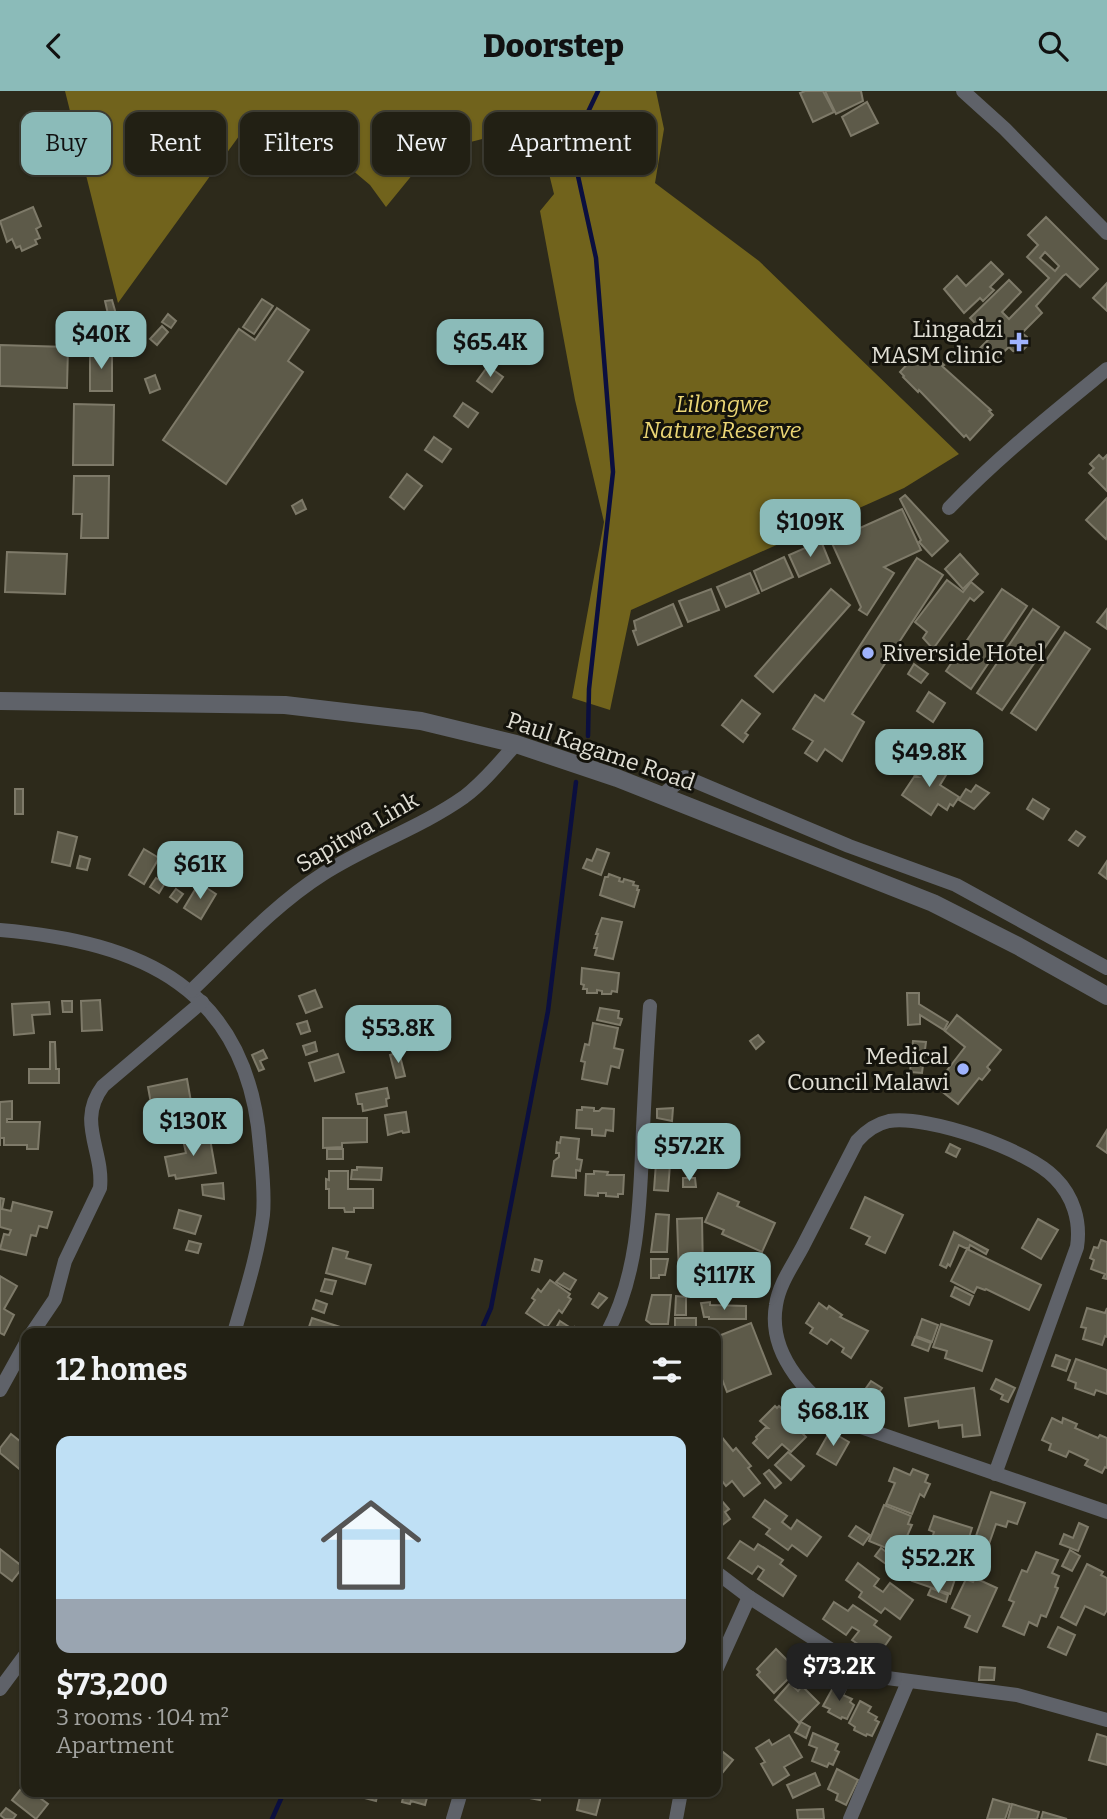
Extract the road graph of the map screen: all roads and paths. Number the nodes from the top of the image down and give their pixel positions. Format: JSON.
{"nodes":[{"id":1,"x":963,"y":91,"type":"edge"},
{"id":2,"x":1107,"y":233,"type":"edge"},
{"id":3,"x":1107,"y":369,"type":"edge"},
{"id":4,"x":949,"y":508,"type":"dead end"},
{"id":5,"x":0,"y":701,"type":"edge"},
{"id":6,"x":516,"y":744,"type":"junction"},
{"id":7,"x":662,"y":795,"type":"junction"},
{"id":8,"x":0,"y":930,"type":"edge"},
{"id":9,"x":1107,"y":968,"type":"edge"},
{"id":10,"x":191,"y":991,"type":"junction"},
{"id":11,"x":1107,"y":996,"type":"edge"},
{"id":12,"x":202,"y":1002,"type":"junction"},
{"id":13,"x":650,"y":1006,"type":"dead end"},
{"id":14,"x":36,"y":1328,"type":"edge"},
{"id":15,"x":235,"y":1328,"type":"edge"},
{"id":16,"x":609,"y":1328,"type":"edge"},
{"id":17,"x":21,"y":1352,"type":"edge"},
{"id":18,"x":0,"y":1390,"type":"edge"},
{"id":19,"x":995,"y":1474,"type":"junction"},
{"id":20,"x":1107,"y":1512,"type":"edge"},
{"id":21,"x":721,"y":1576,"type":"edge"},
{"id":22,"x":749,"y":1597,"type":"junction"},
{"id":23,"x":721,"y":1659,"type":"edge"},
{"id":24,"x":21,"y":1661,"type":"edge"},
{"id":25,"x":908,"y":1682,"type":"junction"},
{"id":26,"x":0,"y":1689,"type":"edge"},
{"id":27,"x":1107,"y":1720,"type":"edge"},
{"id":28,"x":460,"y":1797,"type":"edge"},
{"id":29,"x":680,"y":1797,"type":"edge"},
{"id":30,"x":453,"y":1819,"type":"edge"},
{"id":31,"x":676,"y":1819,"type":"edge"},
{"id":32,"x":850,"y":1819,"type":"edge"}],
"edges":[{"from":1,"to":2,"type":"street"},
{"from":3,"to":4,"type":"street"},
{"from":5,"to":6,"type":"street","name":"Paul Kagame Road"},
{"from":6,"to":7,"type":"street","name":"Paul Kagame Road"},
{"from":6,"to":10,"type":"street","name":"Sapitwa Link"},
{"from":7,"to":9,"type":"street"},
{"from":7,"to":11,"type":"street","name":"Paul Kagame Road"},
{"from":8,"to":10,"type":"street"},
{"from":10,"to":12,"type":"street"},
{"from":12,"to":14,"type":"street"},
{"from":12,"to":15,"type":"street"},
{"from":13,"to":16,"type":"street"},
{"from":17,"to":18,"type":"street"},
{"from":19,"to":19,"type":"street"},
{"from":19,"to":20,"type":"street"},
{"from":21,"to":22,"type":"street"},
{"from":22,"to":23,"type":"street"},
{"from":22,"to":25,"type":"street"},
{"from":24,"to":26,"type":"street"},
{"from":25,"to":27,"type":"street"},
{"from":25,"to":32,"type":"street"},
{"from":28,"to":30,"type":"street"},
{"from":29,"to":31,"type":"street"}]}
